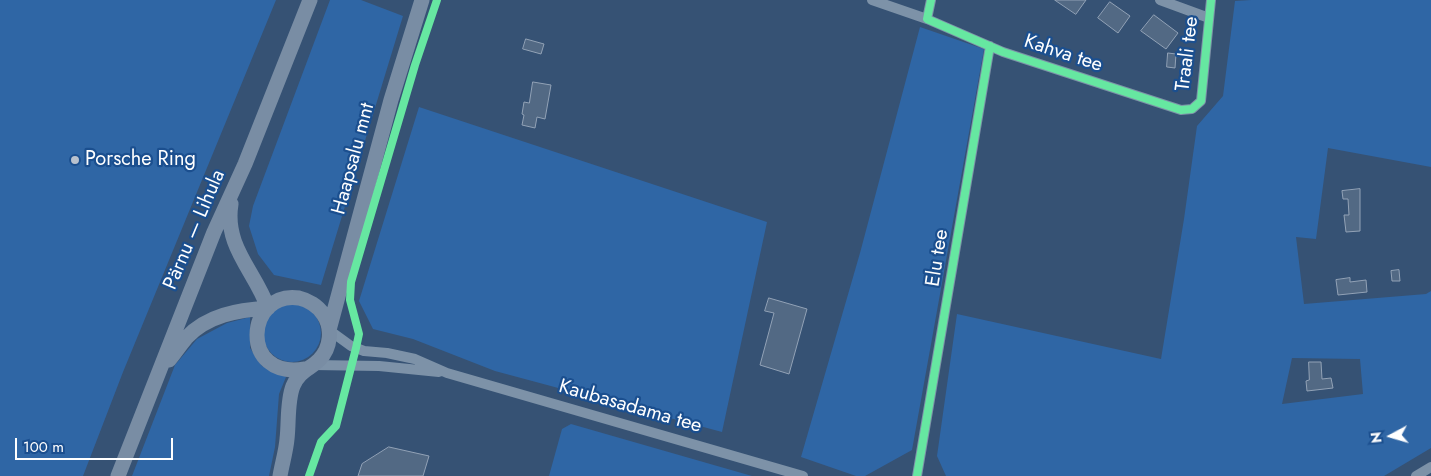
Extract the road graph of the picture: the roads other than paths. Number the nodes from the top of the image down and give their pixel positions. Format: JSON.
{"nodes":[{"id":1,"x":310,"y":0,"type":"edge"},
{"id":2,"x":422,"y":0,"type":"edge"},
{"id":3,"x":872,"y":0,"type":"edge"},
{"id":4,"x":931,"y":0,"type":"edge"},
{"id":5,"x":1160,"y":0,"type":"edge"},
{"id":6,"x":1210,"y":0,"type":"edge"},
{"id":7,"x":1209,"y":18,"type":"junction"},
{"id":8,"x":927,"y":19,"type":"junction"},
{"id":9,"x":990,"y":46,"type":"junction"},
{"id":10,"x":1192,"y":109,"type":"joint"},
{"id":11,"x":234,"y":188,"type":"junction"},
{"id":12,"x":268,"y":308,"type":"junction"},
{"id":13,"x":329,"y":330,"type":"junction"},
{"id":14,"x":309,"y":367,"type":"junction"},
{"id":15,"x":447,"y":373,"type":"junction"},
{"id":16,"x":158,"y":374,"type":"junction"},
{"id":17,"x":1431,"y":467,"type":"edge"},
{"id":18,"x":118,"y":476,"type":"edge"},
{"id":19,"x":280,"y":476,"type":"edge"},
{"id":20,"x":804,"y":476,"type":"edge"},
{"id":21,"x":917,"y":476,"type":"edge"},
{"id":22,"x":1416,"y":476,"type":"edge"}],
"edges":[{"from":1,"to":11,"type":"main road","name":"Pärnu — Lihula"},
{"from":2,"to":13,"type":"main road","name":"Haapsalu mnt"},
{"from":3,"to":8,"type":"street","name":"Kahva tee"},
{"from":4,"to":8,"type":"street"},
{"from":5,"to":7,"type":"street"},
{"from":6,"to":7,"type":"street","name":"Traali tee"},
{"from":7,"to":10,"type":"street","name":"Traali tee"},
{"from":8,"to":9,"type":"street","name":"Kahva tee"},
{"from":9,"to":10,"type":"street","name":"Kahva tee"},
{"from":9,"to":21,"type":"street","name":"Elu tee"},
{"from":11,"to":12,"type":"main road"},
{"from":11,"to":16,"type":"main road","name":"Pärnu — Lihula"},
{"from":12,"to":13,"type":"main road"},
{"from":12,"to":14,"type":"main road"},
{"from":12,"to":16,"type":"main road"},
{"from":13,"to":14,"type":"main road"},
{"from":13,"to":15,"type":"street","name":"Kaubasadama tee"},
{"from":14,"to":15,"type":"street","name":"Kaubasadama tee"},
{"from":14,"to":19,"type":"main road"},
{"from":15,"to":20,"type":"street","name":"Kaubasadama tee"},
{"from":16,"to":18,"type":"main road","name":"Pärnu — Lihula"},
{"from":17,"to":22,"type":"street"}]}
